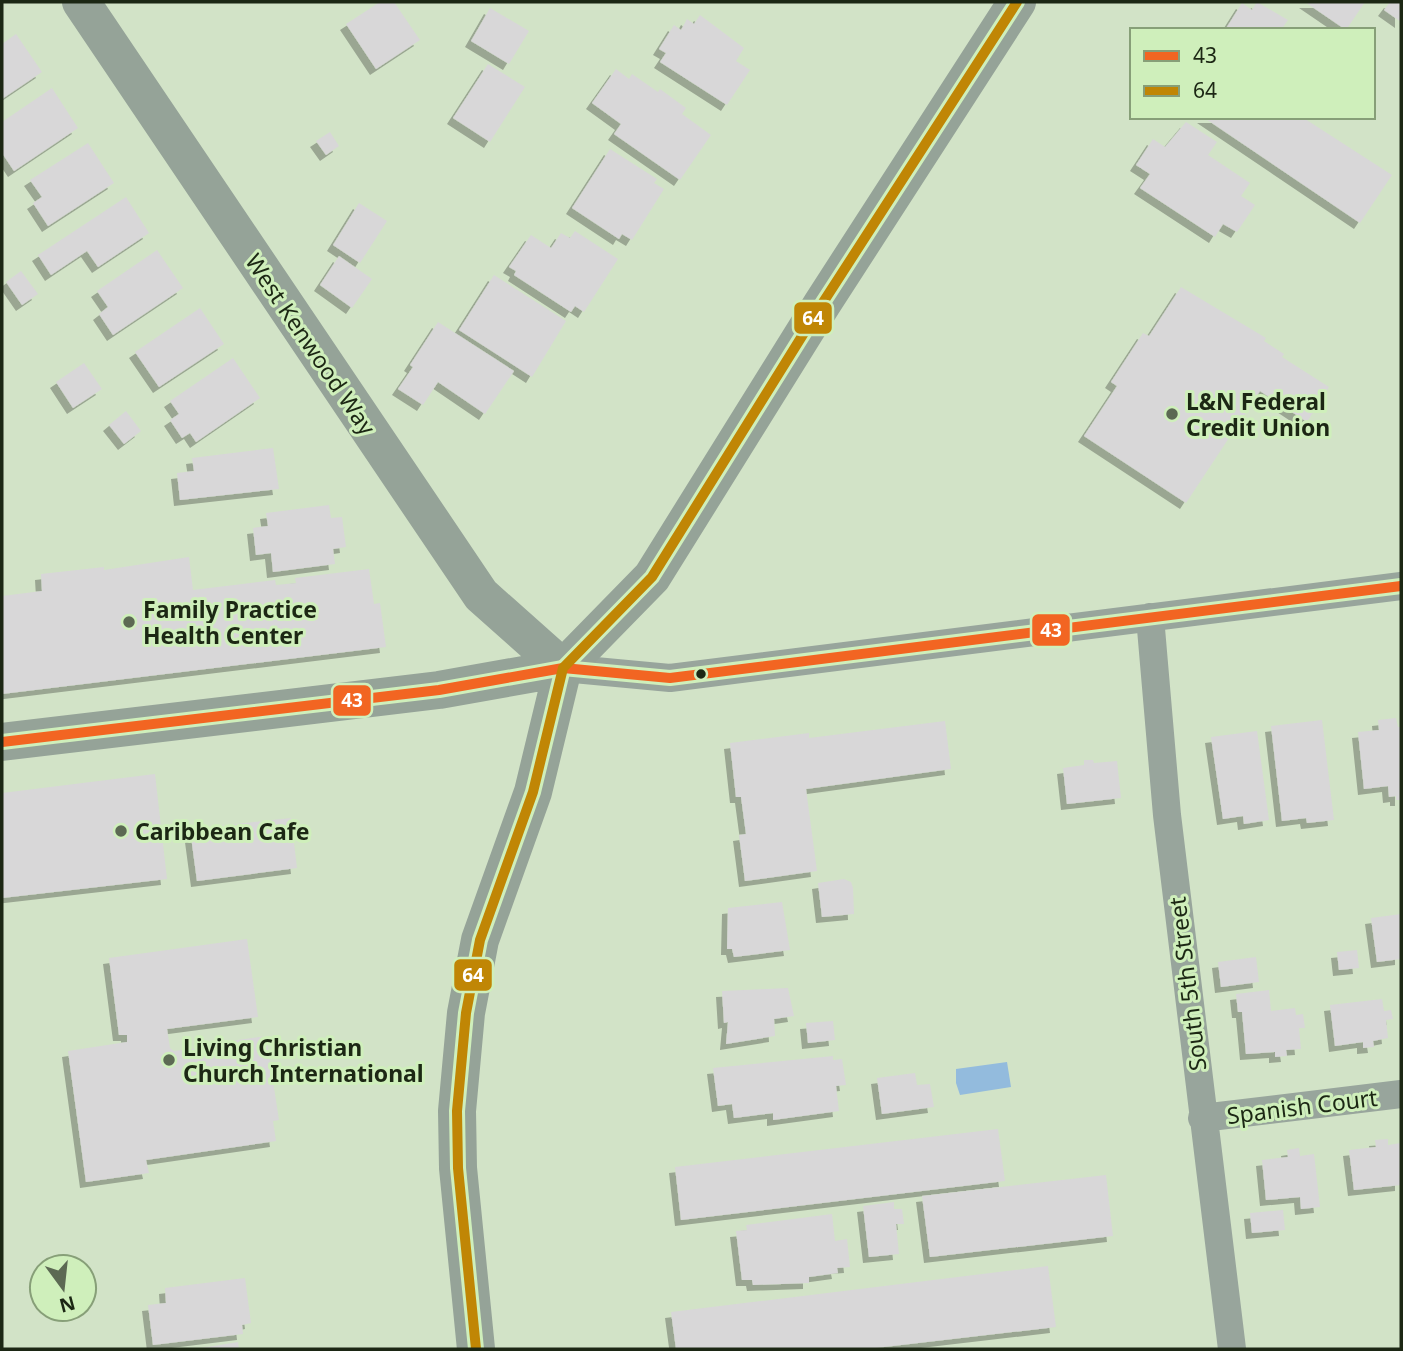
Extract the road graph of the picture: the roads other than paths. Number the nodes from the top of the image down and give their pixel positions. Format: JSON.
{"nodes":[{"id":1,"x":81,"y":2,"type":"edge"},
{"id":2,"x":1017,"y":2,"type":"edge"},
{"id":3,"x":1401,"y":586,"type":"edge"},
{"id":4,"x":1150,"y":617,"type":"junction"},
{"id":5,"x":563,"y":668,"type":"junction"},
{"id":6,"x":2,"y":743,"type":"edge"},
{"id":7,"x":1401,"y":1094,"type":"edge"},
{"id":8,"x":1202,"y":1118,"type":"junction"},
{"id":9,"x":477,"y":1349,"type":"edge"},
{"id":10,"x":1232,"y":1349,"type":"edge"}],
"edges":[{"from":1,"to":5,"type":"main road","name":"West Kenwood Way"},
{"from":2,"to":5,"type":"main road"},
{"from":3,"to":4,"type":"street"},
{"from":4,"to":5,"type":"street"},
{"from":4,"to":8,"type":"street","name":"South 5th Street"},
{"from":5,"to":6,"type":"main road"},
{"from":5,"to":9,"type":"main road"},
{"from":7,"to":8,"type":"street","name":"Spanish Court"},
{"from":8,"to":10,"type":"street","name":"South 5th Street"}]}
